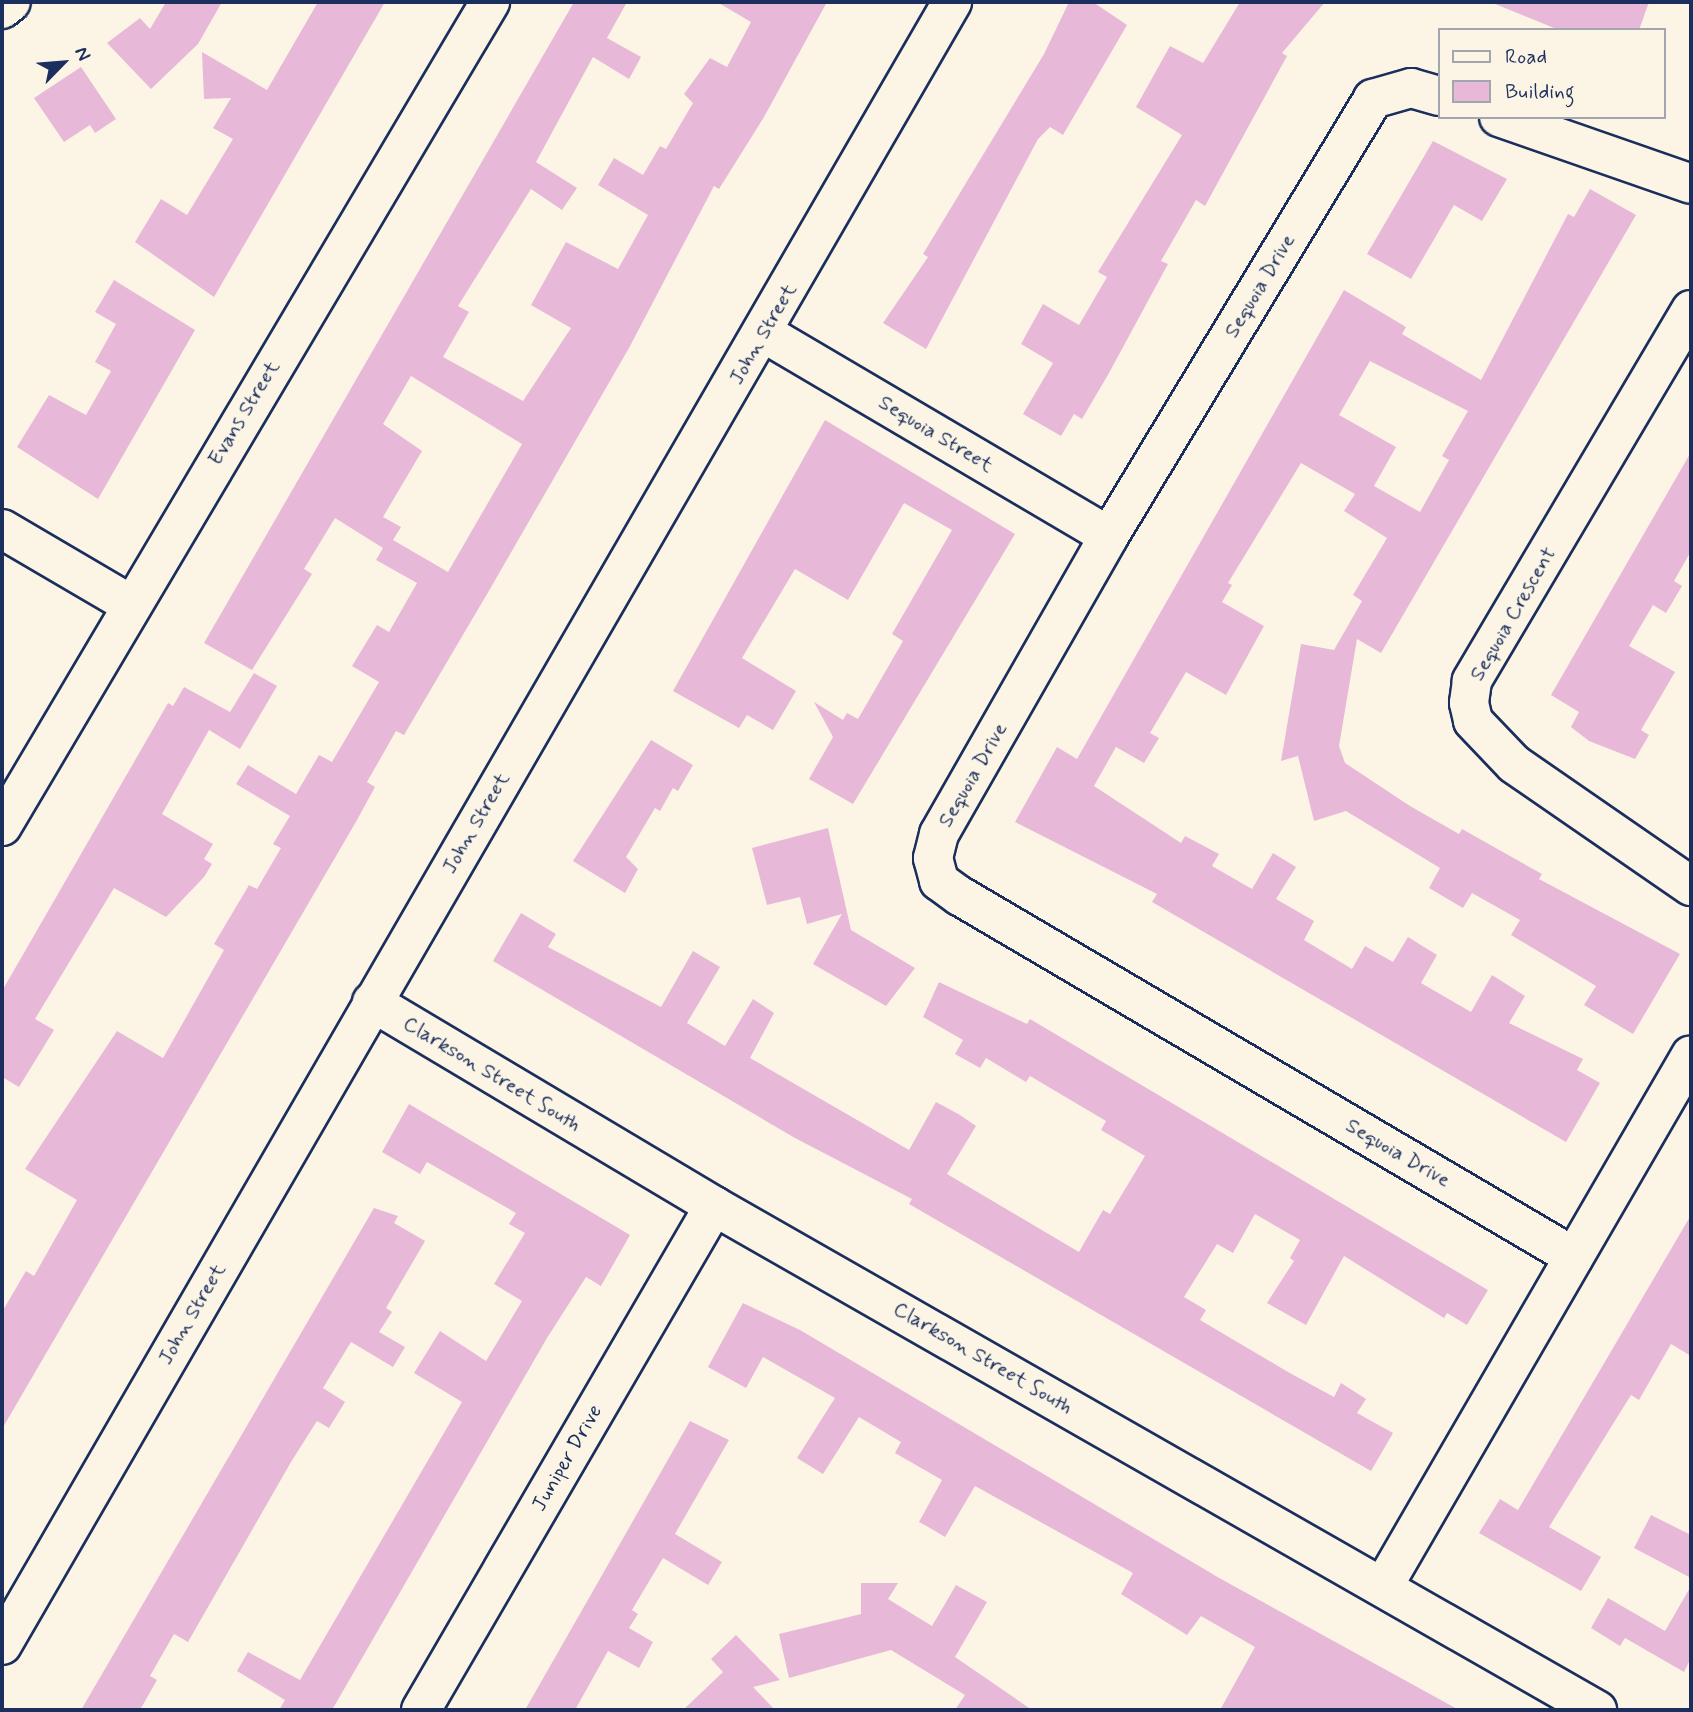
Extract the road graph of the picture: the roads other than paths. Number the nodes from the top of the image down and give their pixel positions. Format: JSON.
{"nodes":[{"id":1,"x":11,"y":2,"type":"edge"},
{"id":2,"x":490,"y":2,"type":"edge"},
{"id":3,"x":952,"y":2,"type":"edge"},
{"id":4,"x":2,"y":9,"type":"edge"},
{"id":5,"x":1438,"y":96,"type":"edge"},
{"id":6,"x":1505,"y":119,"type":"edge"},
{"id":7,"x":1691,"y":184,"type":"edge"},
{"id":8,"x":1691,"y":310,"type":"edge"},
{"id":9,"x":764,"y":332,"type":"junction"},
{"id":10,"x":2,"y":529,"type":"edge"},
{"id":11,"x":1109,"y":536,"type":"junction"},
{"id":12,"x":130,"y":604,"type":"junction"},
{"id":13,"x":2,"y":826,"type":"edge"},
{"id":14,"x":1691,"y":886,"type":"edge"},
{"id":15,"x":372,"y":1002,"type":"junction"},
{"id":16,"x":1691,"y":1055,"type":"edge"},
{"id":17,"x":714,"y":1206,"type":"junction"},
{"id":18,"x":1574,"y":1256,"type":"junction"},
{"id":19,"x":1384,"y":1585,"type":"junction"},
{"id":20,"x":2,"y":1645,"type":"edge"},
{"id":21,"x":421,"y":1710,"type":"edge"},
{"id":22,"x":1597,"y":1710,"type":"edge"}],
"edges":[{"from":1,"to":4,"type":"street"},
{"from":2,"to":12,"type":"street","name":"Evans Street"},
{"from":3,"to":9,"type":"street","name":"John Street"},
{"from":5,"to":11,"type":"street","name":"Sequoia Drive"},
{"from":6,"to":7,"type":"street"},
{"from":8,"to":14,"type":"street","name":"Sequoia Crescent"},
{"from":9,"to":11,"type":"street","name":"Sequoia Street"},
{"from":9,"to":15,"type":"street","name":"John Street"},
{"from":10,"to":12,"type":"street"},
{"from":11,"to":18,"type":"street","name":"Sequoia Drive"},
{"from":12,"to":13,"type":"street","name":"Evans Street"},
{"from":15,"to":17,"type":"street","name":"Clarkson Street South"},
{"from":15,"to":20,"type":"street","name":"John Street"},
{"from":16,"to":18,"type":"street"},
{"from":17,"to":19,"type":"street","name":"Clarkson Street South"},
{"from":17,"to":21,"type":"street","name":"Juniper Drive"},
{"from":18,"to":19,"type":"street"},
{"from":19,"to":22,"type":"street","name":"Clarkson Street South"}]}
